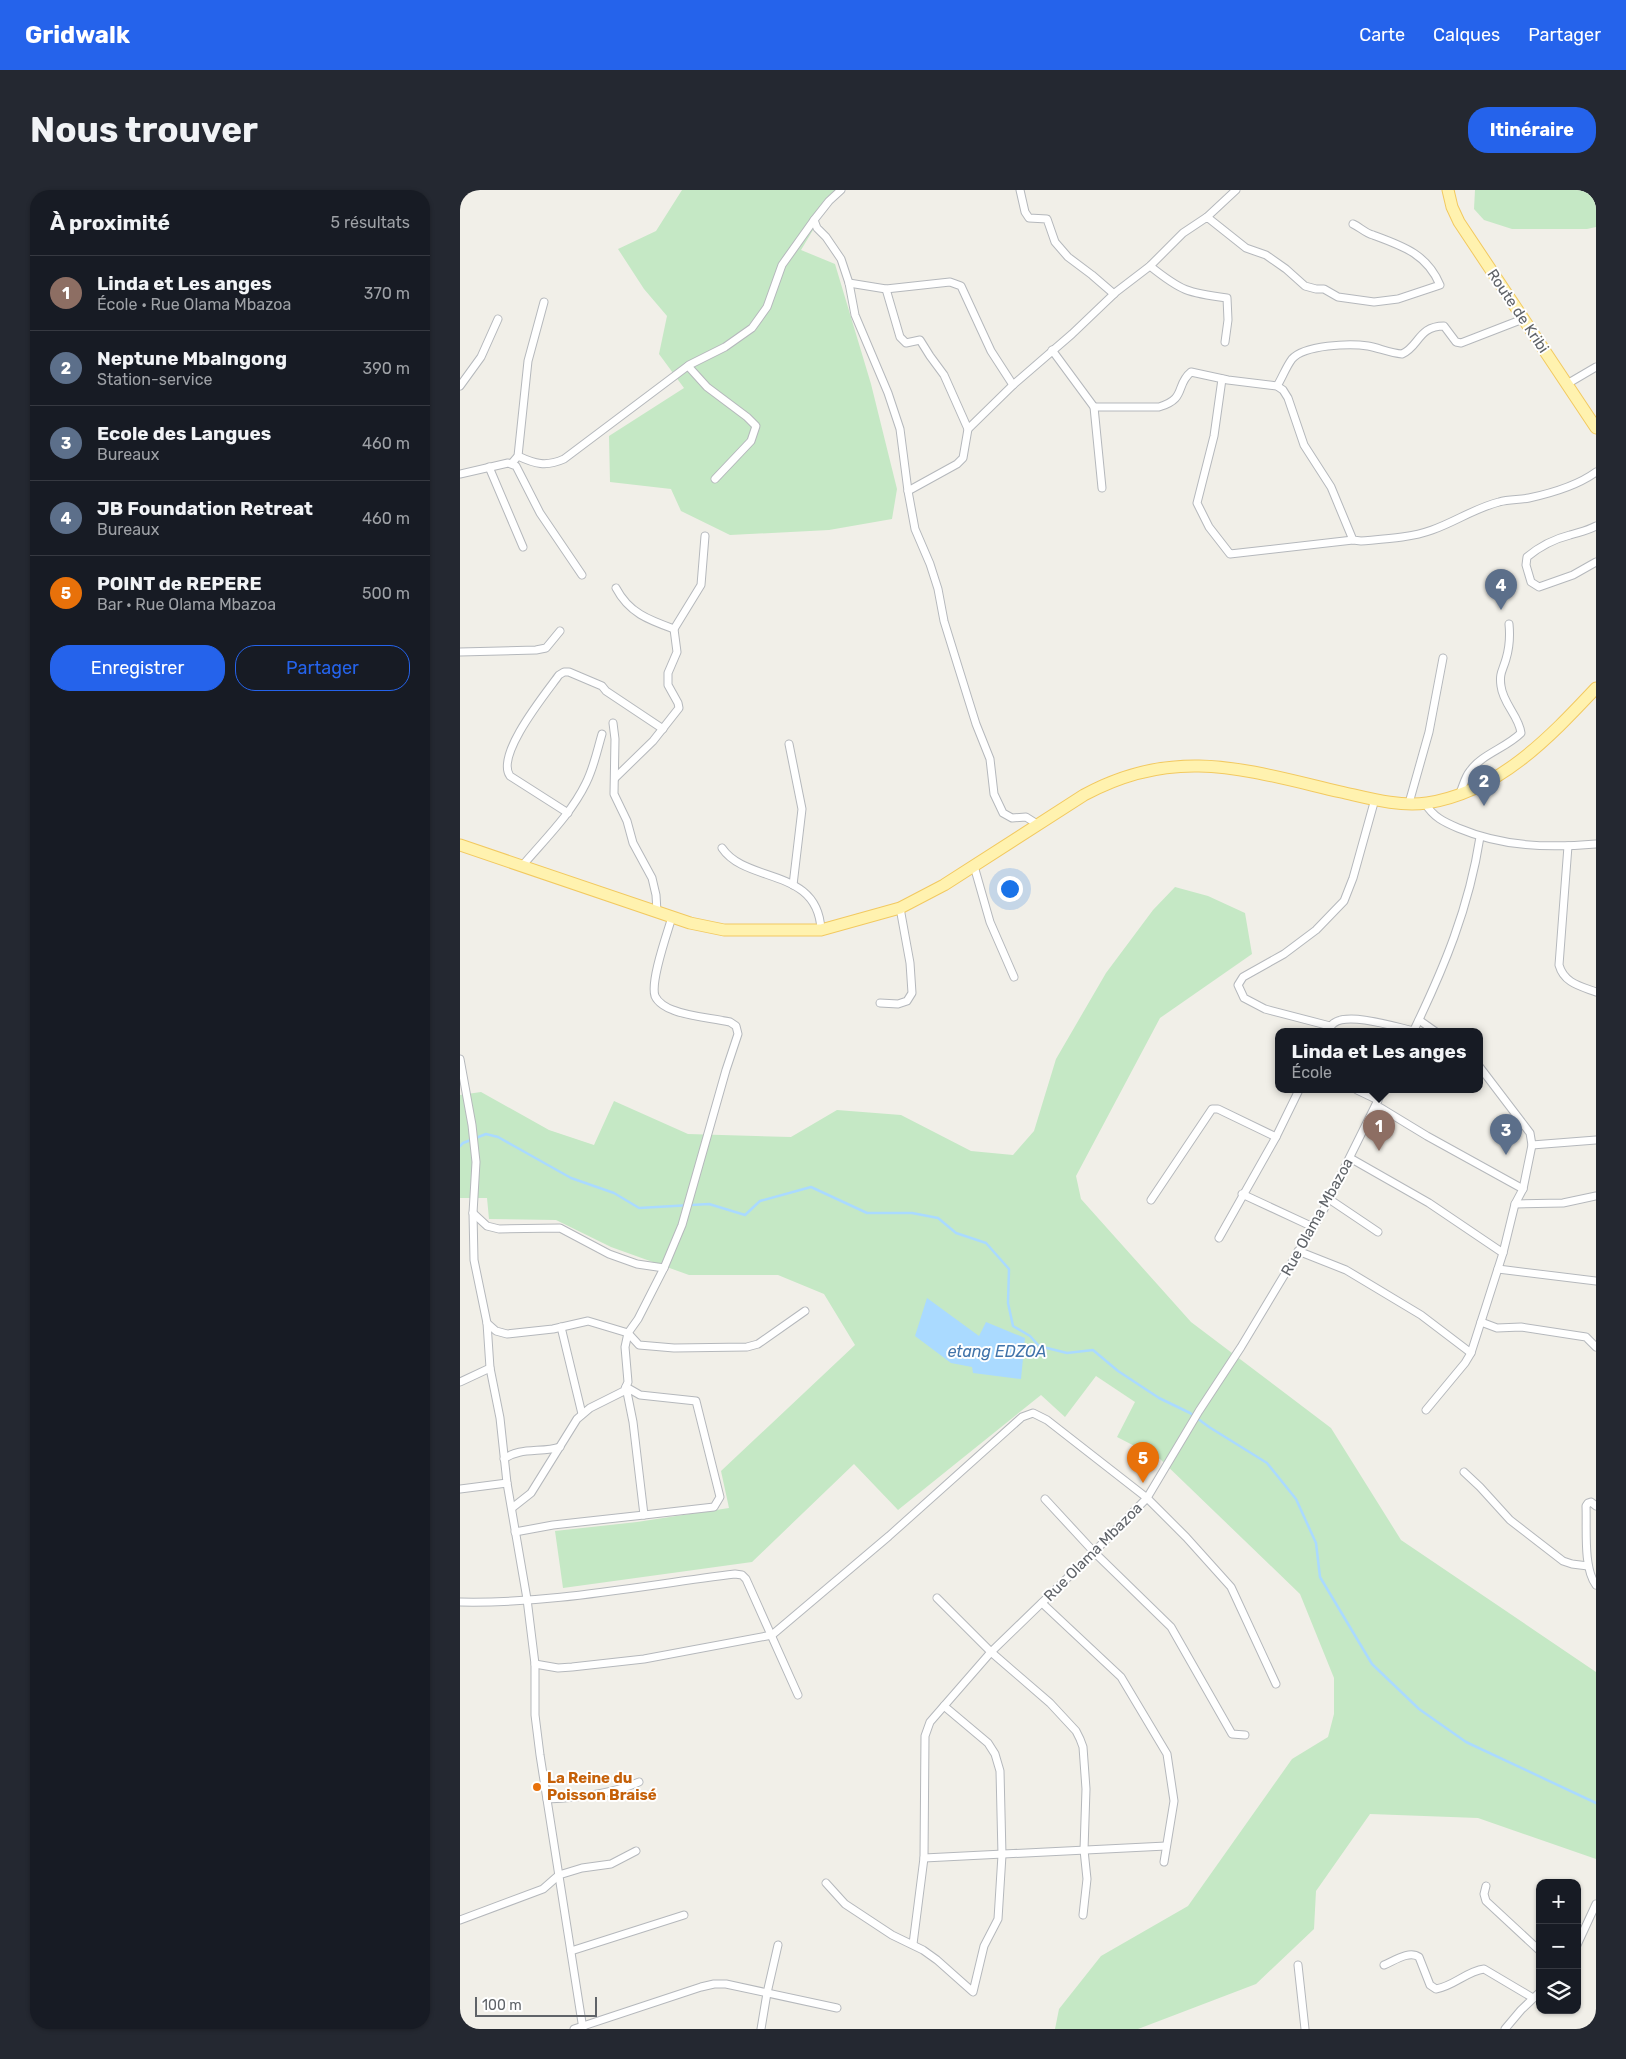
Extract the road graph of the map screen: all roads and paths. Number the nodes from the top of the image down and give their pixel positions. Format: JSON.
{"nodes":[{"id":1,"x":841,"y":190,"type":"edge"},
{"id":2,"x":1020,"y":190,"type":"edge"},
{"id":3,"x":1236,"y":190,"type":"edge"},
{"id":4,"x":1448,"y":190,"type":"edge"},
{"id":5,"x":1207,"y":217,"type":"junction"},
{"id":6,"x":814,"y":220,"type":"junction"},
{"id":7,"x":1353,"y":224,"type":"dead end"},
{"id":8,"x":1150,"y":266,"type":"junction"},
{"id":9,"x":849,"y":283,"type":"junction"},
{"id":10,"x":886,"y":289,"type":"junction"},
{"id":11,"x":1114,"y":294,"type":"junction"},
{"id":12,"x":544,"y":302,"type":"dead end"},
{"id":13,"x":498,"y":319,"type":"dead end"},
{"id":14,"x":1523,"y":319,"type":"junction"},
{"id":15,"x":1224,"y":342,"type":"dead end"},
{"id":16,"x":1052,"y":350,"type":"junction"},
{"id":17,"x":688,"y":366,"type":"junction"},
{"id":18,"x":1596,"y":368,"type":"edge"},
{"id":19,"x":1222,"y":379,"type":"junction"},
{"id":20,"x":1567,"y":384,"type":"junction"},
{"id":21,"x":460,"y":386,"type":"edge"},
{"id":22,"x":1013,"y":386,"type":"junction"},
{"id":23,"x":1276,"y":386,"type":"junction"},
{"id":24,"x":1094,"y":407,"type":"junction"},
{"id":25,"x":1596,"y":428,"type":"edge"},
{"id":26,"x":968,"y":429,"type":"junction"},
{"id":27,"x":518,"y":456,"type":"junction"},
{"id":28,"x":512,"y":463,"type":"junction"},
{"id":29,"x":489,"y":467,"type":"junction"},
{"id":30,"x":1596,"y":472,"type":"edge"},
{"id":31,"x":460,"y":474,"type":"edge"},
{"id":32,"x":715,"y":479,"type":"dead end"},
{"id":33,"x":1102,"y":488,"type":"dead end"},
{"id":34,"x":908,"y":491,"type":"junction"},
{"id":35,"x":1596,"y":526,"type":"edge"},
{"id":36,"x":704,"y":536,"type":"dead end"},
{"id":37,"x":1353,"y":540,"type":"junction"},
{"id":38,"x":523,"y":547,"type":"dead end"},
{"id":39,"x":1596,"y":562,"type":"edge"},
{"id":40,"x":582,"y":575,"type":"dead end"},
{"id":41,"x":616,"y":588,"type":"dead end"},
{"id":42,"x":1509,"y":624,"type":"dead end"},
{"id":43,"x":674,"y":629,"type":"junction"},
{"id":44,"x":560,"y":631,"type":"dead end"},
{"id":45,"x":460,"y":652,"type":"edge"},
{"id":46,"x":1443,"y":658,"type":"dead end"},
{"id":47,"x":1596,"y":688,"type":"edge"},
{"id":48,"x":613,"y":723,"type":"dead end"},
{"id":49,"x":663,"y":729,"type":"junction"},
{"id":50,"x":602,"y":734,"type":"dead end"},
{"id":51,"x":789,"y":744,"type":"dead end"},
{"id":52,"x":615,"y":778,"type":"junction"},
{"id":53,"x":1460,"y":793,"type":"junction"},
{"id":54,"x":1375,"y":800,"type":"junction"},
{"id":55,"x":1409,"y":803,"type":"junction"},
{"id":56,"x":1425,"y":803,"type":"junction"},
{"id":57,"x":568,"y":813,"type":"junction"},
{"id":58,"x":1037,"y":824,"type":"junction"},
{"id":59,"x":1480,"y":837,"type":"junction"},
{"id":60,"x":1596,"y":844,"type":"edge"},
{"id":61,"x":460,"y":845,"type":"edge"},
{"id":62,"x":1568,"y":846,"type":"junction"},
{"id":63,"x":722,"y":848,"type":"dead end"},
{"id":64,"x":522,"y":866,"type":"junction"},
{"id":65,"x":974,"y":866,"type":"junction"},
{"id":66,"x":793,"y":884,"type":"junction"},
{"id":67,"x":900,"y":908,"type":"junction"},
{"id":68,"x":657,"y":912,"type":"junction"},
{"id":69,"x":672,"y":917,"type":"junction"},
{"id":70,"x":821,"y":930,"type":"junction"},
{"id":71,"x":1014,"y":977,"type":"dead end"},
{"id":72,"x":1596,"y":992,"type":"edge"},
{"id":73,"x":880,"y":1003,"type":"dead end"},
{"id":74,"x":1419,"y":1020,"type":"junction"},
{"id":75,"x":1326,"y":1028,"type":"edge"},
{"id":76,"x":1330,"y":1028,"type":"edge"},
{"id":77,"x":1396,"y":1028,"type":"edge"},
{"id":78,"x":1416,"y":1028,"type":"edge"},
{"id":79,"x":1430,"y":1028,"type":"edge"},
{"id":80,"x":460,"y":1059,"type":"edge"},
{"id":81,"x":1483,"y":1071,"type":"edge"},
{"id":82,"x":1298,"y":1093,"type":"edge"},
{"id":83,"x":1362,"y":1093,"type":"edge"},
{"id":84,"x":1382,"y":1093,"type":"edge"},
{"id":85,"x":1377,"y":1103,"type":"junction"},
{"id":86,"x":1276,"y":1137,"type":"junction"},
{"id":87,"x":1596,"y":1140,"type":"edge"},
{"id":88,"x":1532,"y":1145,"type":"junction"},
{"id":89,"x":1350,"y":1158,"type":"junction"},
{"id":90,"x":1522,"y":1189,"type":"junction"},
{"id":91,"x":1242,"y":1194,"type":"junction"},
{"id":92,"x":1596,"y":1196,"type":"edge"},
{"id":93,"x":1329,"y":1199,"type":"junction"},
{"id":94,"x":1151,"y":1200,"type":"dead end"},
{"id":95,"x":1515,"y":1204,"type":"junction"},
{"id":96,"x":473,"y":1213,"type":"junction"},
{"id":97,"x":1313,"y":1227,"type":"junction"},
{"id":98,"x":1378,"y":1232,"type":"dead end"},
{"id":99,"x":1219,"y":1238,"type":"dead end"},
{"id":100,"x":1298,"y":1251,"type":"junction"},
{"id":101,"x":1503,"y":1253,"type":"junction"},
{"id":102,"x":664,"y":1268,"type":"junction"},
{"id":103,"x":1498,"y":1269,"type":"junction"},
{"id":104,"x":1596,"y":1281,"type":"edge"},
{"id":105,"x":805,"y":1311,"type":"dead end"},
{"id":106,"x":1481,"y":1322,"type":"junction"},
{"id":107,"x":487,"y":1323,"type":"junction"},
{"id":108,"x":560,"y":1327,"type":"junction"},
{"id":109,"x":628,"y":1334,"type":"junction"},
{"id":110,"x":1596,"y":1347,"type":"edge"},
{"id":111,"x":1470,"y":1353,"type":"junction"},
{"id":112,"x":490,"y":1368,"type":"junction"},
{"id":113,"x":460,"y":1382,"type":"edge"},
{"id":114,"x":626,"y":1387,"type":"junction"},
{"id":115,"x":1426,"y":1410,"type":"dead end"},
{"id":116,"x":582,"y":1414,"type":"junction"},
{"id":117,"x":560,"y":1447,"type":"junction"},
{"id":118,"x":504,"y":1459,"type":"junction"},
{"id":119,"x":1464,"y":1472,"type":"dead end"},
{"id":120,"x":507,"y":1483,"type":"junction"},
{"id":121,"x":460,"y":1488,"type":"edge"},
{"id":122,"x":1147,"y":1498,"type":"junction"},
{"id":123,"x":1045,"y":1499,"type":"dead end"},
{"id":124,"x":1596,"y":1506,"type":"edge"},
{"id":125,"x":512,"y":1508,"type":"junction"},
{"id":126,"x":644,"y":1515,"type":"junction"},
{"id":127,"x":515,"y":1532,"type":"junction"},
{"id":128,"x":1094,"y":1552,"type":"junction"},
{"id":129,"x":1588,"y":1566,"type":"junction"},
{"id":130,"x":1596,"y":1585,"type":"edge"},
{"id":131,"x":937,"y":1598,"type":"dead end"},
{"id":132,"x":527,"y":1599,"type":"junction"},
{"id":133,"x":460,"y":1602,"type":"edge"},
{"id":134,"x":1042,"y":1603,"type":"junction"},
{"id":135,"x":772,"y":1635,"type":"junction"},
{"id":136,"x":991,"y":1652,"type":"junction"},
{"id":137,"x":535,"y":1664,"type":"junction"},
{"id":138,"x":1276,"y":1684,"type":"dead end"},
{"id":139,"x":798,"y":1695,"type":"dead end"},
{"id":140,"x":944,"y":1706,"type":"junction"},
{"id":141,"x":1245,"y":1735,"type":"dead end"},
{"id":142,"x":639,"y":1782,"type":"dead end"},
{"id":143,"x":547,"y":1799,"type":"junction"},
{"id":144,"x":1166,"y":1846,"type":"junction"},
{"id":145,"x":1084,"y":1850,"type":"junction"},
{"id":146,"x":636,"y":1851,"type":"dead end"},
{"id":147,"x":1002,"y":1855,"type":"junction"},
{"id":148,"x":924,"y":1858,"type":"junction"},
{"id":149,"x":1164,"y":1862,"type":"dead end"},
{"id":150,"x":559,"y":1875,"type":"junction"},
{"id":151,"x":826,"y":1883,"type":"dead end"},
{"id":152,"x":1486,"y":1886,"type":"dead end"},
{"id":153,"x":1596,"y":1904,"type":"edge"},
{"id":154,"x":684,"y":1915,"type":"dead end"},
{"id":155,"x":1083,"y":1915,"type":"dead end"},
{"id":156,"x":460,"y":1920,"type":"edge"},
{"id":157,"x":1581,"y":1936,"type":"edge"},
{"id":158,"x":913,"y":1944,"type":"junction"},
{"id":159,"x":778,"y":1945,"type":"dead end"},
{"id":160,"x":1536,"y":1947,"type":"edge"},
{"id":161,"x":571,"y":1951,"type":"junction"},
{"id":162,"x":1298,"y":1965,"type":"dead end"},
{"id":163,"x":1384,"y":1965,"type":"dead end"},
{"id":164,"x":767,"y":1993,"type":"junction"},
{"id":165,"x":1536,"y":1995,"type":"edge"},
{"id":166,"x":1533,"y":1998,"type":"junction"},
{"id":167,"x":837,"y":2008,"type":"dead end"},
{"id":168,"x":583,"y":2027,"type":"edge"},
{"id":169,"x":574,"y":2029,"type":"edge"},
{"id":170,"x":761,"y":2029,"type":"edge"},
{"id":171,"x":1305,"y":2029,"type":"edge"},
{"id":172,"x":1505,"y":2029,"type":"edge"}],
"edges":[{"from":1,"to":6,"type":"street"},
{"from":2,"to":11,"type":"street"},
{"from":3,"to":5,"type":"street"},
{"from":4,"to":14,"type":"main road","name":"Route de Kribi"},
{"from":5,"to":7,"type":"street"},
{"from":5,"to":8,"type":"street"},
{"from":6,"to":9,"type":"street"},
{"from":6,"to":17,"type":"street"},
{"from":8,"to":11,"type":"street"},
{"from":8,"to":15,"type":"street"},
{"from":9,"to":10,"type":"street"},
{"from":9,"to":34,"type":"street"},
{"from":10,"to":22,"type":"street"},
{"from":10,"to":26,"type":"street"},
{"from":11,"to":16,"type":"street"},
{"from":12,"to":27,"type":"street"},
{"from":13,"to":21,"type":"street"},
{"from":14,"to":20,"type":"main road","name":"Route de Kribi"},
{"from":14,"to":23,"type":"street"},
{"from":16,"to":22,"type":"street"},
{"from":16,"to":24,"type":"street"},
{"from":17,"to":27,"type":"street"},
{"from":17,"to":32,"type":"street"},
{"from":18,"to":20,"type":"street"},
{"from":19,"to":23,"type":"street"},
{"from":19,"to":24,"type":"street"},
{"from":19,"to":37,"type":"street"},
{"from":20,"to":25,"type":"main road","name":"Route de Kribi"},
{"from":22,"to":26,"type":"street"},
{"from":23,"to":37,"type":"street"},
{"from":24,"to":33,"type":"street"},
{"from":26,"to":34,"type":"street"},
{"from":27,"to":28,"type":"street"},
{"from":28,"to":29,"type":"street"},
{"from":28,"to":40,"type":"street"},
{"from":29,"to":31,"type":"street"},
{"from":29,"to":38,"type":"street"},
{"from":30,"to":37,"type":"street"},
{"from":34,"to":58,"type":"street"},
{"from":35,"to":39,"type":"street"},
{"from":36,"to":43,"type":"street"},
{"from":41,"to":43,"type":"street"},
{"from":42,"to":53,"type":"street"},
{"from":43,"to":49,"type":"street"},
{"from":44,"to":45,"type":"street"},
{"from":46,"to":55,"type":"street"},
{"from":47,"to":53,"type":"main road"},
{"from":48,"to":52,"type":"street"},
{"from":49,"to":52,"type":"street"},
{"from":49,"to":57,"type":"street"},
{"from":50,"to":57,"type":"street"},
{"from":51,"to":66,"type":"street"},
{"from":52,"to":68,"type":"street"},
{"from":53,"to":56,"type":"main road"},
{"from":54,"to":55,"type":"main road"},
{"from":54,"to":58,"type":"main road"},
{"from":54,"to":75,"type":"street"},
{"from":55,"to":56,"type":"main road"},
{"from":56,"to":59,"type":"street"},
{"from":57,"to":64,"type":"street"},
{"from":58,"to":65,"type":"main road"},
{"from":59,"to":62,"type":"street"},
{"from":59,"to":74,"type":"street"},
{"from":60,"to":62,"type":"street"},
{"from":61,"to":64,"type":"main road"},
{"from":62,"to":72,"type":"street"},
{"from":63,"to":66,"type":"street"},
{"from":64,"to":68,"type":"main road"},
{"from":65,"to":67,"type":"main road"},
{"from":65,"to":71,"type":"street"},
{"from":66,"to":70,"type":"street"},
{"from":67,"to":70,"type":"main road"},
{"from":67,"to":73,"type":"street"},
{"from":68,"to":69,"type":"main road"},
{"from":69,"to":70,"type":"main road"},
{"from":69,"to":102,"type":"street"},
{"from":74,"to":78,"type":"street"},
{"from":74,"to":79,"type":"street"},
{"from":76,"to":77,"type":"street"},
{"from":80,"to":96,"type":"street"},
{"from":81,"to":88,"type":"street"},
{"from":82,"to":86,"type":"street"},
{"from":83,"to":85,"type":"street"},
{"from":84,"to":85,"type":"street","name":"Rue Olama Mbazoa"},
{"from":85,"to":89,"type":"street","name":"Rue Olama Mbazoa"},
{"from":85,"to":90,"type":"street"},
{"from":86,"to":91,"type":"street"},
{"from":86,"to":94,"type":"street"},
{"from":87,"to":88,"type":"street"},
{"from":88,"to":90,"type":"street"},
{"from":89,"to":93,"type":"street","name":"Rue Olama Mbazoa"},
{"from":89,"to":101,"type":"street"},
{"from":90,"to":95,"type":"street"},
{"from":91,"to":97,"type":"street"},
{"from":91,"to":99,"type":"street"},
{"from":92,"to":95,"type":"street"},
{"from":93,"to":97,"type":"street","name":"Rue Olama Mbazoa"},
{"from":93,"to":98,"type":"street"},
{"from":95,"to":101,"type":"street"},
{"from":96,"to":102,"type":"street"},
{"from":96,"to":107,"type":"street"},
{"from":97,"to":100,"type":"street","name":"Rue Olama Mbazoa"},
{"from":100,"to":111,"type":"street"},
{"from":100,"to":122,"type":"street","name":"Rue Olama Mbazoa"},
{"from":101,"to":103,"type":"street"},
{"from":102,"to":109,"type":"street"},
{"from":103,"to":104,"type":"street"},
{"from":103,"to":106,"type":"street"},
{"from":105,"to":109,"type":"street"},
{"from":106,"to":110,"type":"street"},
{"from":106,"to":111,"type":"street"},
{"from":107,"to":108,"type":"street"},
{"from":107,"to":112,"type":"street"},
{"from":108,"to":109,"type":"street"},
{"from":108,"to":116,"type":"street"},
{"from":109,"to":114,"type":"street"},
{"from":111,"to":115,"type":"street"},
{"from":112,"to":113,"type":"street"},
{"from":112,"to":118,"type":"street"},
{"from":114,"to":116,"type":"street"},
{"from":114,"to":126,"type":"street"},
{"from":114,"to":126,"type":"street"},
{"from":116,"to":117,"type":"street"},
{"from":117,"to":118,"type":"street"},
{"from":117,"to":125,"type":"street"},
{"from":118,"to":120,"type":"street"},
{"from":119,"to":129,"type":"street"},
{"from":120,"to":121,"type":"street"},
{"from":120,"to":125,"type":"street"},
{"from":122,"to":128,"type":"street","name":"Rue Olama Mbazoa"},
{"from":122,"to":135,"type":"street"},
{"from":122,"to":138,"type":"street"},
{"from":123,"to":128,"type":"street"},
{"from":124,"to":129,"type":"street"},
{"from":125,"to":127,"type":"street"},
{"from":126,"to":127,"type":"street"},
{"from":127,"to":132,"type":"street"},
{"from":128,"to":134,"type":"street","name":"Rue Olama Mbazoa"},
{"from":128,"to":141,"type":"street"},
{"from":129,"to":130,"type":"street"},
{"from":131,"to":136,"type":"street"},
{"from":132,"to":133,"type":"street"},
{"from":132,"to":135,"type":"street"},
{"from":132,"to":137,"type":"street"},
{"from":134,"to":136,"type":"street","name":"Rue Olama Mbazoa"},
{"from":134,"to":144,"type":"street"},
{"from":135,"to":137,"type":"street"},
{"from":135,"to":139,"type":"street"},
{"from":136,"to":140,"type":"street","name":"Rue Olama Mbazoa"},
{"from":136,"to":145,"type":"street"},
{"from":137,"to":143,"type":"street"},
{"from":140,"to":147,"type":"street"},
{"from":140,"to":148,"type":"street","name":"Rue Olama Mbazoa"},
{"from":142,"to":143,"type":"street"},
{"from":143,"to":150,"type":"street"},
{"from":144,"to":145,"type":"street"},
{"from":144,"to":149,"type":"street"},
{"from":145,"to":147,"type":"street"},
{"from":145,"to":155,"type":"street"},
{"from":146,"to":150,"type":"street"},
{"from":147,"to":148,"type":"street"},
{"from":147,"to":158,"type":"street"},
{"from":148,"to":158,"type":"street","name":"Rue Olama Mbazoa"},
{"from":150,"to":156,"type":"street"},
{"from":150,"to":161,"type":"street"},
{"from":151,"to":158,"type":"street"},
{"from":152,"to":160,"type":"street"},
{"from":153,"to":157,"type":"street"},
{"from":154,"to":161,"type":"street"},
{"from":159,"to":164,"type":"street"},
{"from":161,"to":168,"type":"street"},
{"from":162,"to":171,"type":"street"},
{"from":163,"to":166,"type":"street"},
{"from":164,"to":167,"type":"street"},
{"from":164,"to":168,"type":"street"},
{"from":164,"to":170,"type":"street"},
{"from":165,"to":166,"type":"street"},
{"from":166,"to":172,"type":"street"},
{"from":168,"to":169,"type":"street"}]}
